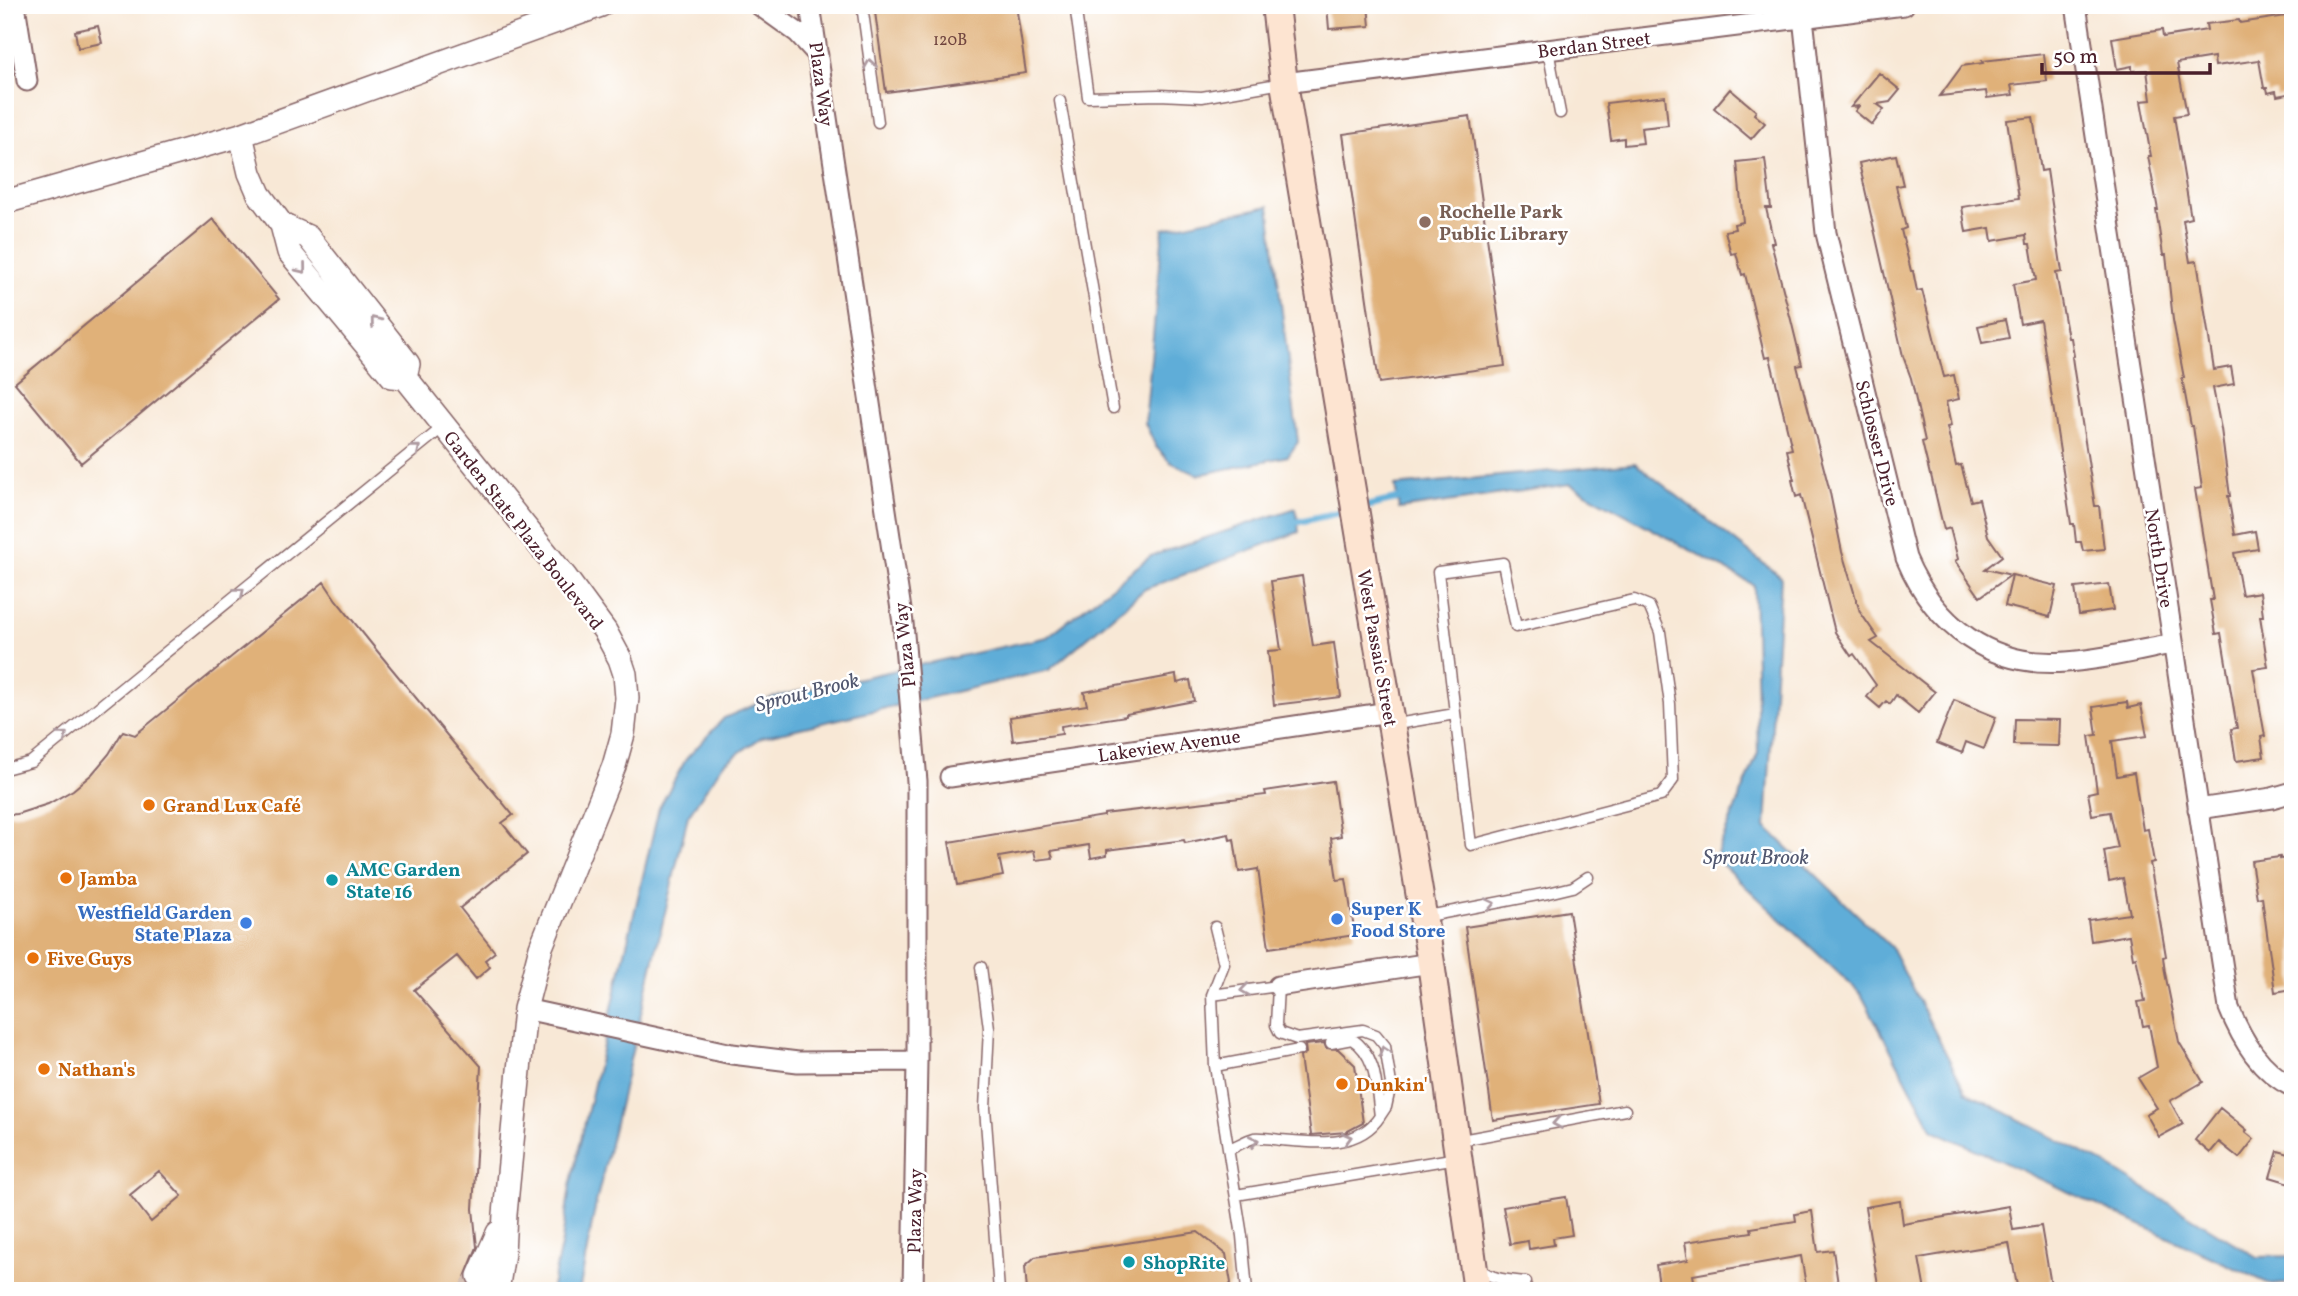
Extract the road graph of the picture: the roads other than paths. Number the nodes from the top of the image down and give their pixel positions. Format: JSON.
{"nodes":[{"id":1,"x":15,"y":5,"type":"edge"},
{"id":2,"x":601,"y":5,"type":"edge"},
{"id":3,"x":759,"y":5,"type":"edge"},
{"id":4,"x":810,"y":5,"type":"edge"},
{"id":5,"x":862,"y":5,"type":"edge"},
{"id":6,"x":1075,"y":5,"type":"edge"},
{"id":7,"x":1275,"y":5,"type":"edge"},
{"id":8,"x":1905,"y":5,"type":"edge"},
{"id":9,"x":2076,"y":5,"type":"edge"},
{"id":10,"x":1802,"y":17,"type":"junction"},
{"id":11,"x":1548,"y":50,"type":"junction"},
{"id":12,"x":818,"y":55,"type":"junction"},
{"id":13,"x":27,"y":81,"type":"dead end"},
{"id":14,"x":1284,"y":83,"type":"junction"},
{"id":15,"x":1060,"y":100,"type":"dead end"},
{"id":16,"x":1560,"y":113,"type":"dead end"},
{"id":17,"x":878,"y":122,"type":"dead end"},
{"id":18,"x":241,"y":135,"type":"junction"},
{"id":19,"x":5,"y":202,"type":"edge"},
{"id":20,"x":1113,"y":408,"type":"dead end"},
{"id":21,"x":443,"y":427,"type":"junction"},
{"id":22,"x":2173,"y":644,"type":"junction"},
{"id":23,"x":1455,"y":714,"type":"junction"},
{"id":24,"x":1390,"y":719,"type":"junction"},
{"id":25,"x":5,"y":769,"type":"edge"},
{"id":26,"x":950,"y":777,"type":"dead end"},
{"id":27,"x":2293,"y":792,"type":"edge"},
{"id":28,"x":2198,"y":809,"type":"junction"},
{"id":29,"x":1588,"y":877,"type":"dead end"},
{"id":30,"x":1423,"y":917,"type":"junction"},
{"id":31,"x":1215,"y":928,"type":"dead end"},
{"id":32,"x":1431,"y":963,"type":"junction"},
{"id":33,"x":981,"y":967,"type":"dead end"},
{"id":34,"x":1278,"y":986,"type":"junction"},
{"id":35,"x":1212,"y":995,"type":"junction"},
{"id":36,"x":525,"y":1009,"type":"junction"},
{"id":37,"x":1280,"y":1033,"type":"junction"},
{"id":38,"x":1331,"y":1043,"type":"dead end"},
{"id":39,"x":917,"y":1061,"type":"junction"},
{"id":40,"x":1215,"y":1066,"type":"junction"},
{"id":41,"x":2293,"y":1087,"type":"edge"},
{"id":42,"x":1625,"y":1110,"type":"dead end"},
{"id":43,"x":1380,"y":1116,"type":"junction"},
{"id":44,"x":1229,"y":1149,"type":"junction"},
{"id":45,"x":1457,"y":1150,"type":"junction"},
{"id":46,"x":1236,"y":1195,"type":"junction"},
{"id":47,"x":505,"y":1214,"type":"junction"},
{"id":48,"x":1472,"y":1261,"type":"junction"},
{"id":49,"x":479,"y":1276,"type":"tunnel mouth"},
{"id":50,"x":497,"y":1291,"type":"tunnel mouth"},
{"id":51,"x":913,"y":1291,"type":"edge"},
{"id":52,"x":999,"y":1291,"type":"edge"},
{"id":53,"x":1247,"y":1291,"type":"edge"},
{"id":54,"x":1476,"y":1291,"type":"edge"},
{"id":55,"x":1501,"y":1291,"type":"edge"}],
"edges":[{"from":1,"to":13,"type":"street"},
{"from":2,"to":18,"type":"street"},
{"from":3,"to":12,"type":"street"},
{"from":4,"to":12,"type":"street","name":"Plaza Way"},
{"from":17,"to":5,"type":"lane","one_way":true},
{"from":6,"to":14,"type":"lane"},
{"from":7,"to":14,"type":"main road","name":"West Passaic Street"},
{"from":8,"to":10,"type":"street","name":"Berdan Street"},
{"from":9,"to":22,"type":"street","name":"North Drive"},
{"from":10,"to":11,"type":"street","name":"Berdan Street"},
{"from":10,"to":22,"type":"street","name":"Schlosser Drive"},
{"from":11,"to":14,"type":"street","name":"Berdan Street"},
{"from":11,"to":16,"type":"lane"},
{"from":12,"to":39,"type":"street","name":"Plaza Way"},
{"from":14,"to":24,"type":"main road","name":"West Passaic Street"},
{"from":15,"to":20,"type":"lane"},
{"from":18,"to":19,"type":"street"},
{"from":18,"to":21,"type":"street","name":"Garden State Plaza Boulevard"},
{"from":25,"to":21,"type":"lane","one_way":true},
{"from":21,"to":36,"type":"street","name":"Garden State Plaza Boulevard"},
{"from":22,"to":28,"type":"street","name":"North Drive"},
{"from":23,"to":23,"type":"lane"},
{"from":23,"to":24,"type":"lane"},
{"from":24,"to":26,"type":"street","name":"Lakeview Avenue"},
{"from":24,"to":30,"type":"main road","name":"West Passaic Street"},
{"from":27,"to":28,"type":"street"},
{"from":28,"to":41,"type":"street","name":"North Drive"},
{"from":30,"to":29,"type":"lane","one_way":true},
{"from":30,"to":32,"type":"main road","name":"West Passaic Street"},
{"from":31,"to":35,"type":"lane"},
{"from":32,"to":34,"type":"street"},
{"from":32,"to":45,"type":"main road","name":"West Passaic Street"},
{"from":33,"to":52,"type":"lane"},
{"from":34,"to":35,"type":"lane","one_way":true},
{"from":34,"to":37,"type":"lane"},
{"from":35,"to":40,"type":"lane"},
{"from":36,"to":39,"type":"street"},
{"from":36,"to":47,"type":"street","name":"Garden State Plaza Boulevard"},
{"from":37,"to":40,"type":"lane"},
{"from":43,"to":37,"type":"lane","one_way":true},
{"from":38,"to":43,"type":"lane"},
{"from":39,"to":51,"type":"street","name":"Plaza Way"},
{"from":40,"to":44,"type":"lane"},
{"from":42,"to":45,"type":"lane","one_way":true},
{"from":44,"to":43,"type":"lane","one_way":true},
{"from":44,"to":46,"type":"lane"},
{"from":45,"to":46,"type":"lane"},
{"from":45,"to":48,"type":"main road","name":"West Passaic Street"},
{"from":46,"to":53,"type":"lane"},
{"from":47,"to":49,"type":"street","name":"Garden State Plaza Boulevard"},
{"from":47,"to":50,"type":"street","name":"Garden State Plaza Boulevard"},
{"from":48,"to":54,"type":"main road","name":"West Passaic Street"},
{"from":48,"to":55,"type":"lane"}]}
